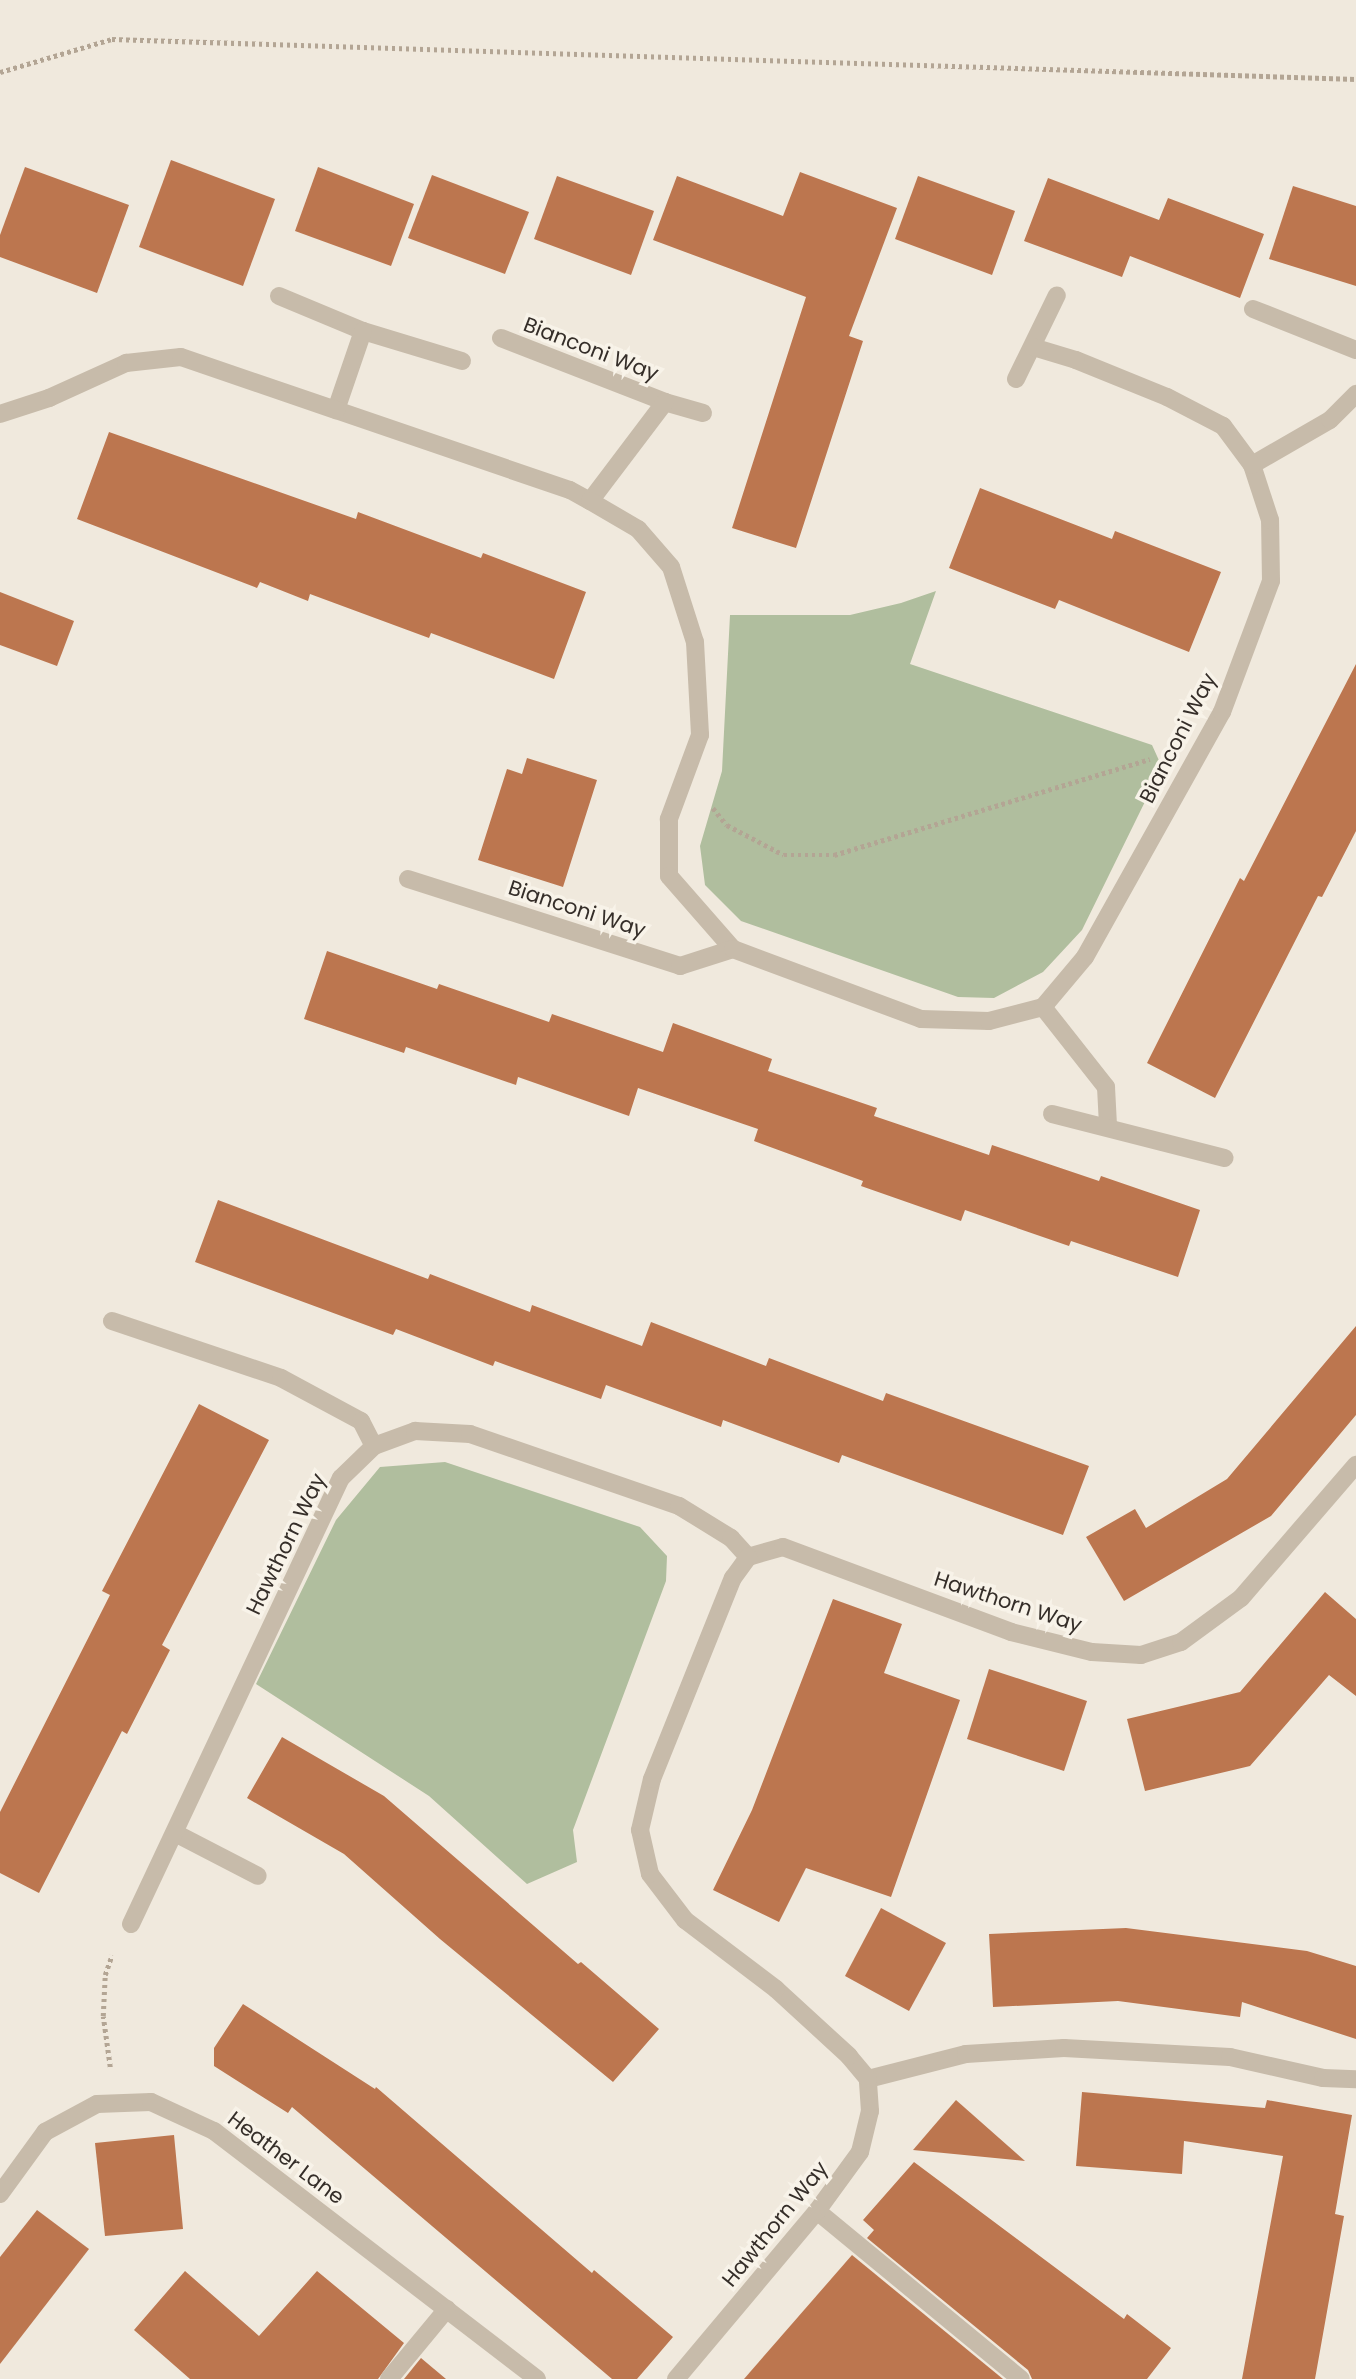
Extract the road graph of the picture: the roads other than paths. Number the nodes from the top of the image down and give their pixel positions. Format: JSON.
{"nodes":[{"id":1,"x":1056,"y":295,"type":"dead end"},
{"id":2,"x":279,"y":296,"type":"dead end"},
{"id":3,"x":1254,"y":309,"type":"dead end"},
{"id":4,"x":363,"y":331,"type":"junction"},
{"id":5,"x":500,"y":338,"type":"dead end"},
{"id":6,"x":1033,"y":347,"type":"junction"},
{"id":7,"x":1356,"y":350,"type":"edge"},
{"id":8,"x":463,"y":360,"type":"dead end"},
{"id":9,"x":1016,"y":379,"type":"dead end"},
{"id":10,"x":1356,"y":394,"type":"edge"},
{"id":11,"x":664,"y":402,"type":"junction"},
{"id":12,"x":336,"y":410,"type":"junction"},
{"id":13,"x":703,"y":413,"type":"dead end"},
{"id":14,"x":0,"y":414,"type":"edge"},
{"id":15,"x":1252,"y":465,"type":"junction"},
{"id":16,"x":590,"y":501,"type":"junction"},
{"id":17,"x":408,"y":879,"type":"dead end"},
{"id":18,"x":733,"y":948,"type":"junction"},
{"id":19,"x":1042,"y":1007,"type":"junction"},
{"id":20,"x":1052,"y":1114,"type":"dead end"},
{"id":21,"x":1108,"y":1126,"type":"junction"},
{"id":22,"x":1224,"y":1158,"type":"dead end"},
{"id":23,"x":112,"y":1321,"type":"dead end"},
{"id":24,"x":374,"y":1446,"type":"junction"},
{"id":25,"x":1356,"y":1465,"type":"edge"},
{"id":26,"x":748,"y":1557,"type":"junction"},
{"id":27,"x":175,"y":1833,"type":"junction"},
{"id":28,"x":258,"y":1876,"type":"dead end"},
{"id":29,"x":131,"y":1924,"type":"road end"},
{"id":30,"x":1356,"y":2079,"type":"edge"},
{"id":31,"x":868,"y":2080,"type":"junction"},
{"id":32,"x":0,"y":2194,"type":"edge"},
{"id":33,"x":817,"y":2211,"type":"junction"},
{"id":34,"x":447,"y":2309,"type":"junction"},
{"id":35,"x":388,"y":2379,"type":"edge"},
{"id":36,"x":537,"y":2379,"type":"edge"},
{"id":37,"x":676,"y":2379,"type":"edge"},
{"id":38,"x":1021,"y":2379,"type":"edge"}],
"edges":[{"from":1,"to":6,"type":"street"},
{"from":2,"to":4,"type":"street"},
{"from":3,"to":7,"type":"street"},
{"from":4,"to":8,"type":"street"},
{"from":4,"to":12,"type":"street"},
{"from":5,"to":11,"type":"street","name":"Bianconi Way"},
{"from":6,"to":9,"type":"street"},
{"from":6,"to":15,"type":"street","name":"Bianconi Way"},
{"from":10,"to":15,"type":"street"},
{"from":11,"to":13,"type":"street","name":"Bianconi Way"},
{"from":11,"to":16,"type":"street","name":"Bianconi Way"},
{"from":12,"to":14,"type":"street"},
{"from":12,"to":16,"type":"street"},
{"from":15,"to":19,"type":"street","name":"Bianconi Way"},
{"from":16,"to":18,"type":"street"},
{"from":17,"to":18,"type":"street","name":"Bianconi Way"},
{"from":18,"to":19,"type":"street"},
{"from":19,"to":21,"type":"street"},
{"from":20,"to":21,"type":"street"},
{"from":21,"to":22,"type":"street"},
{"from":23,"to":24,"type":"street"},
{"from":24,"to":26,"type":"street","name":"Hawthorn Way"},
{"from":24,"to":27,"type":"street","name":"Hawthorn Way"},
{"from":25,"to":26,"type":"street","name":"Hawthorn Way"},
{"from":26,"to":31,"type":"street"},
{"from":27,"to":28,"type":"street"},
{"from":27,"to":29,"type":"street","name":"Hawthorn Way"},
{"from":30,"to":31,"type":"street"},
{"from":31,"to":33,"type":"street","name":"Hawthorn Way"},
{"from":32,"to":34,"type":"street","name":"Heather Lane"},
{"from":33,"to":37,"type":"street","name":"Hawthorn Way"},
{"from":33,"to":38,"type":"street"},
{"from":34,"to":35,"type":"street"},
{"from":34,"to":36,"type":"street","name":"Heather Lane"}]}
